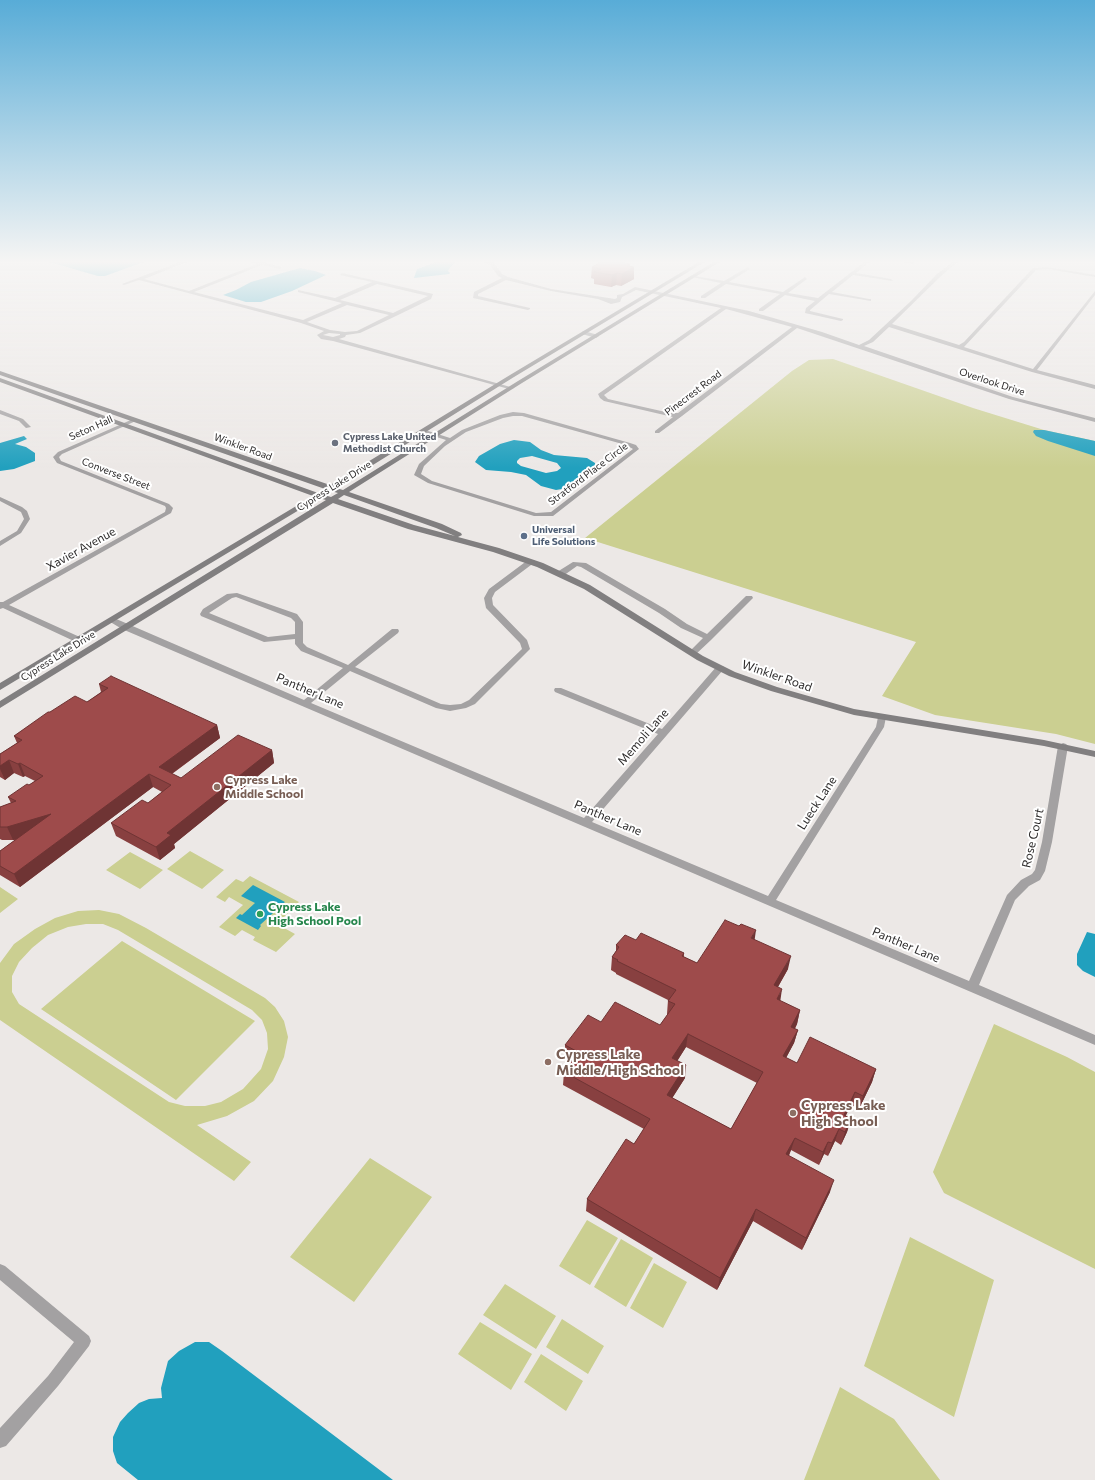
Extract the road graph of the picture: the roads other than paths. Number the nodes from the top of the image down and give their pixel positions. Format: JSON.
{"nodes":[{"id":1,"x":324,"y":329,"type":"edge"},
{"id":2,"x":364,"y":329,"type":"edge"},
{"id":3,"x":591,"y":329,"type":"edge"},
{"id":4,"x":608,"y":329,"type":"edge"},
{"id":5,"x":694,"y":329,"type":"edge"},
{"id":6,"x":792,"y":329,"type":"edge"},
{"id":7,"x":806,"y":329,"type":"edge"},
{"id":8,"x":884,"y":329,"type":"edge"},
{"id":9,"x":904,"y":329,"type":"edge"},
{"id":10,"x":979,"y":329,"type":"edge"},
{"id":11,"x":1066,"y":329,"type":"edge"},
{"id":12,"x":330,"y":331,"type":"junction"},
{"id":13,"x":584,"y":333,"type":"junction"},
{"id":14,"x":344,"y":334,"type":"junction"},
{"id":15,"x":596,"y":336,"type":"junction"},
{"id":16,"x":334,"y":339,"type":"junction"},
{"id":17,"x":858,"y":346,"type":"junction"},
{"id":18,"x":960,"y":347,"type":"junction"},
{"id":19,"x":1034,"y":371,"type":"junction"},
{"id":20,"x":0,"y":373,"type":"edge"},
{"id":21,"x":0,"y":380,"type":"edge"},
{"id":22,"x":498,"y":384,"type":"junction"},
{"id":23,"x":1095,"y":387,"type":"edge"},
{"id":24,"x":511,"y":388,"type":"junction"},
{"id":25,"x":0,"y":412,"type":"edge"},
{"id":26,"x":680,"y":415,"type":"junction"},
{"id":27,"x":135,"y":420,"type":"junction"},
{"id":28,"x":1095,"y":420,"type":"edge"},
{"id":29,"x":125,"y":424,"type":"junction"},
{"id":30,"x":28,"y":427,"type":"dead end"},
{"id":31,"x":145,"y":432,"type":"junction"},
{"id":32,"x":423,"y":432,"type":"junction"},
{"id":33,"x":657,"y":432,"type":"dead end"},
{"id":34,"x":439,"y":434,"type":"junction"},
{"id":35,"x":454,"y":438,"type":"junction"},
{"id":36,"x":196,"y":442,"type":"junction"},
{"id":37,"x":56,"y":457,"type":"joint"},
{"id":38,"x":330,"y":489,"type":"junction"},
{"id":39,"x":343,"y":493,"type":"junction"},
{"id":40,"x":318,"y":495,"type":"junction"},
{"id":41,"x":0,"y":499,"type":"edge"},
{"id":42,"x":332,"y":500,"type":"junction"},
{"id":43,"x":170,"y":508,"type":"joint"},
{"id":44,"x":0,"y":544,"type":"edge"},
{"id":45,"x":478,"y":545,"type":"junction"},
{"id":46,"x":531,"y":562,"type":"junction"},
{"id":47,"x":560,"y":574,"type":"junction"},
{"id":48,"x":749,"y":598,"type":"dead end"},
{"id":49,"x":1,"y":606,"type":"edge"},
{"id":50,"x":111,"y":620,"type":"junction"},
{"id":51,"x":125,"y":627,"type":"junction"},
{"id":52,"x":395,"y":631,"type":"dead end"},
{"id":53,"x":299,"y":636,"type":"junction"},
{"id":54,"x":708,"y":638,"type":"junction"},
{"id":55,"x":79,"y":640,"type":"junction"},
{"id":56,"x":692,"y":653,"type":"junction"},
{"id":57,"x":347,"y":668,"type":"junction"},
{"id":58,"x":720,"y":668,"type":"junction"},
{"id":59,"x":0,"y":687,"type":"edge"},
{"id":60,"x":558,"y":690,"type":"dead end"},
{"id":61,"x":305,"y":703,"type":"junction"},
{"id":62,"x":0,"y":705,"type":"edge"},
{"id":63,"x":882,"y":717,"type":"junction"},
{"id":64,"x":663,"y":733,"type":"junction"},
{"id":65,"x":1063,"y":746,"type":"junction"},
{"id":66,"x":1095,"y":754,"type":"edge"},
{"id":67,"x":586,"y":822,"type":"junction"},
{"id":68,"x":770,"y":901,"type":"junction"},
{"id":69,"x":972,"y":988,"type":"junction"},
{"id":70,"x":1095,"y":1040,"type":"edge"},
{"id":71,"x":0,"y":1271,"type":"edge"},
{"id":72,"x":0,"y":1440,"type":"edge"}],
"edges":[{"from":1,"to":12,"type":"street"},
{"from":2,"to":14,"type":"street"},
{"from":3,"to":13,"type":"main road","name":"Cypress Lake Drive"},
{"from":4,"to":15,"type":"main road","name":"Cypress Lake Drive"},
{"from":5,"to":26,"type":"street"},
{"from":6,"to":26,"type":"street","name":"Pinecrest Road"},
{"from":7,"to":17,"type":"street","name":"Overlook Drive"},
{"from":8,"to":17,"type":"street"},
{"from":9,"to":18,"type":"street"},
{"from":10,"to":18,"type":"street"},
{"from":11,"to":19,"type":"street"},
{"from":12,"to":14,"type":"street"},
{"from":12,"to":16,"type":"street"},
{"from":13,"to":15,"type":"street"},
{"from":13,"to":22,"type":"main road","name":"Cypress Lake Drive"},
{"from":14,"to":16,"type":"street"},
{"from":15,"to":24,"type":"main road","name":"Cypress Lake Drive"},
{"from":16,"to":22,"type":"street"},
{"from":17,"to":28,"type":"street","name":"Overlook Drive"},
{"from":18,"to":19,"type":"street"},
{"from":19,"to":23,"type":"street"},
{"from":20,"to":27,"type":"main road","name":"Winkler Road"},
{"from":21,"to":29,"type":"main road","name":"Winkler Road"},
{"from":22,"to":24,"type":"street"},
{"from":22,"to":32,"type":"main road","name":"Cypress Lake Drive"},
{"from":24,"to":34,"type":"main road","name":"Cypress Lake Drive"},
{"from":25,"to":30,"type":"street"},
{"from":26,"to":33,"type":"street","name":"Pinecrest Road"},
{"from":27,"to":29,"type":"street","name":"Seton Hall"},
{"from":27,"to":36,"type":"main road","name":"Winkler Road"},
{"from":29,"to":31,"type":"main road","name":"Winkler Road"},
{"from":29,"to":37,"type":"street","name":"Seton Hall"},
{"from":31,"to":36,"type":"main road"},
{"from":31,"to":40,"type":"main road","name":"Winkler Road"},
{"from":32,"to":34,"type":"street"},
{"from":32,"to":38,"type":"main road","name":"Cypress Lake Drive"},
{"from":34,"to":35,"type":"street"},
{"from":34,"to":39,"type":"main road","name":"Cypress Lake Drive"},
{"from":35,"to":35,"type":"street","name":"Stratford Place Circle"},
{"from":36,"to":38,"type":"main road","name":"Winkler Road"},
{"from":37,"to":43,"type":"street","name":"Converse Street"},
{"from":38,"to":39,"type":"main road","name":"Winkler Road"},
{"from":38,"to":40,"type":"main road","name":"Cypress Lake Drive"},
{"from":39,"to":42,"type":"main road","name":"Cypress Lake Drive"},
{"from":39,"to":45,"type":"main road","name":"Winkler Road"},
{"from":40,"to":42,"type":"main road","name":"Winkler Road"},
{"from":40,"to":50,"type":"main road","name":"Cypress Lake Drive"},
{"from":41,"to":44,"type":"street"},
{"from":42,"to":45,"type":"main road","name":"Winkler Road"},
{"from":42,"to":51,"type":"main road","name":"Cypress Lake Drive"},
{"from":43,"to":49,"type":"street","name":"Xavier Avenue"},
{"from":45,"to":46,"type":"main road","name":"Winkler Road"},
{"from":46,"to":47,"type":"main road","name":"Winkler Road"},
{"from":46,"to":57,"type":"street"},
{"from":47,"to":54,"type":"street"},
{"from":47,"to":56,"type":"main road","name":"Winkler Road"},
{"from":48,"to":54,"type":"street"},
{"from":49,"to":55,"type":"street"},
{"from":50,"to":51,"type":"street","name":"Panther Lane"},
{"from":50,"to":55,"type":"main road","name":"Cypress Lake Drive"},
{"from":51,"to":61,"type":"street","name":"Panther Lane"},
{"from":51,"to":62,"type":"main road","name":"Cypress Lake Drive"},
{"from":52,"to":57,"type":"street"},
{"from":53,"to":53,"type":"street"},
{"from":53,"to":57,"type":"street"},
{"from":54,"to":56,"type":"street"},
{"from":55,"to":59,"type":"main road","name":"Cypress Lake Drive"},
{"from":56,"to":58,"type":"main road","name":"Winkler Road"},
{"from":57,"to":61,"type":"street"},
{"from":58,"to":63,"type":"main road","name":"Winkler Road"},
{"from":58,"to":64,"type":"street","name":"Memoli Lane"},
{"from":60,"to":64,"type":"street"},
{"from":61,"to":67,"type":"street","name":"Panther Lane"},
{"from":63,"to":65,"type":"main road","name":"Winkler Road"},
{"from":63,"to":68,"type":"street","name":"Lueck Lane"},
{"from":64,"to":67,"type":"street","name":"Memoli Lane"},
{"from":65,"to":66,"type":"main road","name":"Winkler Road"},
{"from":65,"to":69,"type":"street","name":"Rose Court"},
{"from":67,"to":68,"type":"street","name":"Panther Lane"},
{"from":68,"to":69,"type":"street","name":"Panther Lane"},
{"from":69,"to":70,"type":"street","name":"Panther Lane"},
{"from":71,"to":72,"type":"street"}]}
